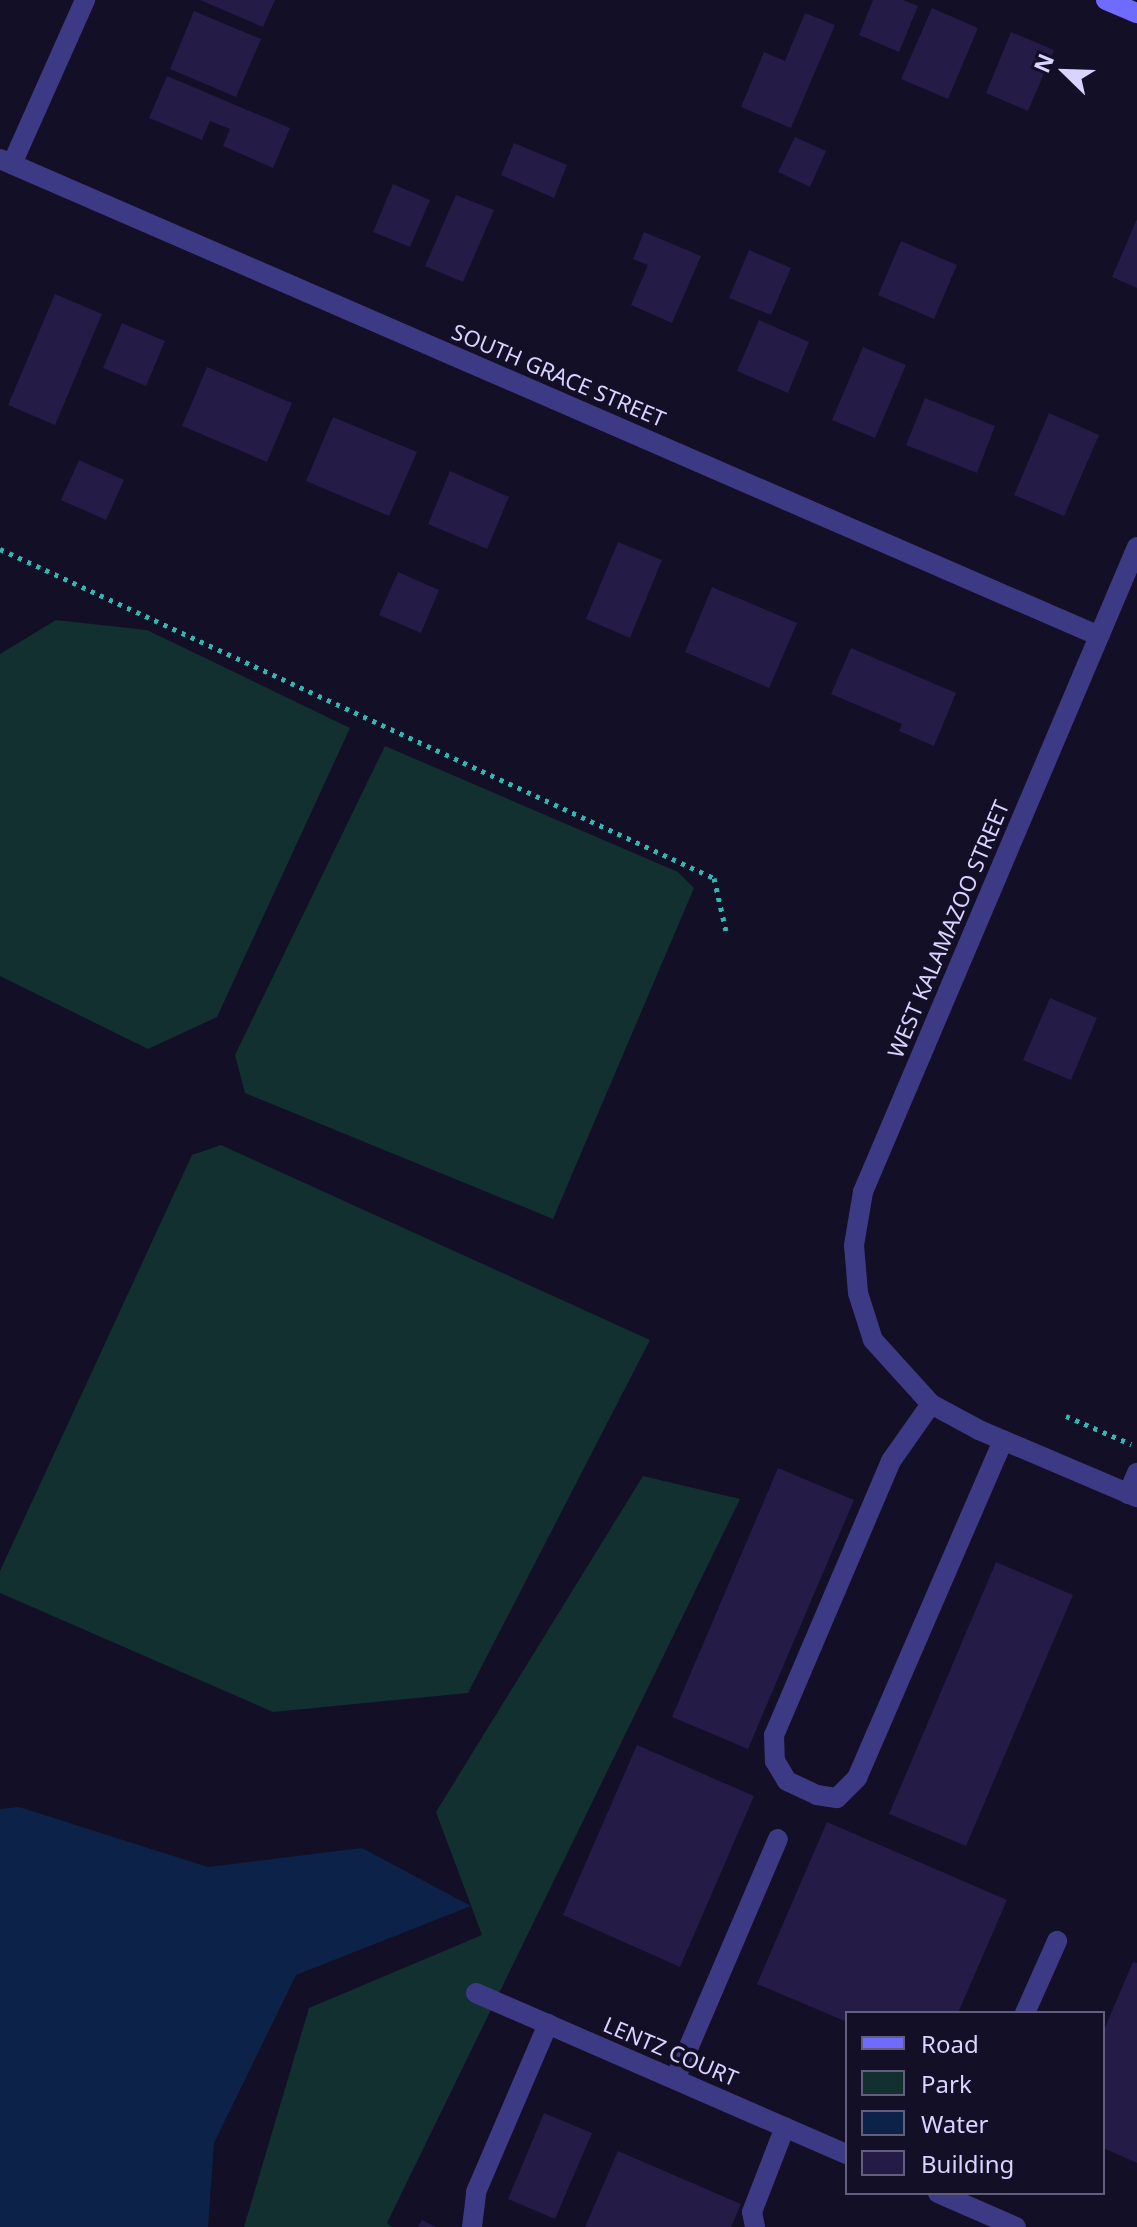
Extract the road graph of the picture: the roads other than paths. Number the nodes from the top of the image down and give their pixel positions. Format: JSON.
{"nodes":[{"id":1,"x":85,"y":0,"type":"edge"},
{"id":2,"x":1106,"y":0,"type":"edge"},
{"id":3,"x":1137,"y":13,"type":"edge"},
{"id":4,"x":6,"y":161,"type":"edge"},
{"id":5,"x":1137,"y":547,"type":"edge"},
{"id":6,"x":1099,"y":636,"type":"junction"},
{"id":7,"x":931,"y":1404,"type":"junction"},
{"id":8,"x":1003,"y":1440,"type":"junction"},
{"id":9,"x":1137,"y":1473,"type":"edge"},
{"id":10,"x":1133,"y":1496,"type":"edge"},
{"id":11,"x":778,"y":1839,"type":"dead end"},
{"id":12,"x":1057,"y":1941,"type":"dead end"},
{"id":13,"x":476,"y":1993,"type":"dead end"},
{"id":14,"x":1026,"y":2011,"type":"edge"},
{"id":15,"x":548,"y":2024,"type":"junction"},
{"id":16,"x":675,"y":2079,"type":"junction"},
{"id":17,"x":785,"y":2127,"type":"junction"},
{"id":18,"x":845,"y":2153,"type":"edge"},
{"id":19,"x":945,"y":2195,"type":"edge"},
{"id":20,"x":472,"y":2227,"type":"edge"},
{"id":21,"x":755,"y":2227,"type":"edge"},
{"id":22,"x":1016,"y":2227,"type":"edge"}],
"edges":[{"from":1,"to":4,"type":"street"},
{"from":2,"to":3,"type":"street"},
{"from":4,"to":6,"type":"street","name":"SOUTH GRACE STREET"},
{"from":5,"to":6,"type":"street","name":"WEST KALAMAZOO STREET"},
{"from":6,"to":7,"type":"street","name":"WEST KALAMAZOO STREET"},
{"from":7,"to":8,"type":"street"},
{"from":7,"to":8,"type":"street"},
{"from":8,"to":10,"type":"street"},
{"from":9,"to":10,"type":"street"},
{"from":11,"to":16,"type":"street"},
{"from":12,"to":14,"type":"street"},
{"from":13,"to":15,"type":"street","name":"LENTZ COURT"},
{"from":15,"to":16,"type":"street","name":"LENTZ COURT"},
{"from":15,"to":20,"type":"street"},
{"from":16,"to":17,"type":"street","name":"LENTZ COURT"},
{"from":17,"to":18,"type":"street","name":"LENTZ COURT"},
{"from":17,"to":21,"type":"street"},
{"from":19,"to":22,"type":"street"}]}
